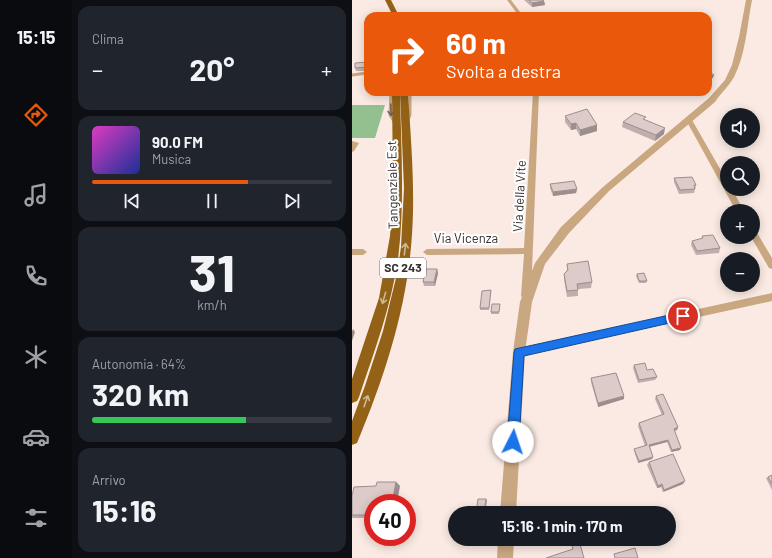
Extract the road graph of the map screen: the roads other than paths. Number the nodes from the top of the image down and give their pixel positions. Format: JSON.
{"nodes":[{"id":1,"x":382,"y":0,"type":"edge"},
{"id":2,"x":388,"y":0,"type":"edge"},
{"id":3,"x":510,"y":0,"type":"edge"},
{"id":4,"x":750,"y":0,"type":"edge"},
{"id":5,"x":386,"y":12,"type":"edge"},
{"id":6,"x":394,"y":12,"type":"edge"},
{"id":7,"x":518,"y":12,"type":"edge"},
{"id":8,"x":364,"y":74,"type":"edge"},
{"id":9,"x":352,"y":75,"type":"edge"},
{"id":10,"x":391,"y":96,"type":"edge"},
{"id":11,"x":397,"y":96,"type":"edge"},
{"id":12,"x":404,"y":96,"type":"edge"},
{"id":13,"x":410,"y":96,"type":"edge"},
{"id":14,"x":536,"y":96,"type":"edge"},
{"id":15,"x":689,"y":120,"type":"junction"},
{"id":16,"x":401,"y":126,"type":"junction"},
{"id":17,"x":354,"y":143,"type":"edge"},
{"id":18,"x":352,"y":150,"type":"edge"},
{"id":19,"x":720,"y":175,"type":"edge"},
{"id":20,"x":759,"y":244,"type":"edge"},
{"id":21,"x":528,"y":251,"type":"junction"},
{"id":22,"x":352,"y":252,"type":"edge"},
{"id":23,"x":363,"y":252,"type":"dead end"},
{"id":24,"x":427,"y":252,"type":"dead end"},
{"id":25,"x":772,"y":266,"type":"edge"},
{"id":26,"x":772,"y":297,"type":"edge"},
{"id":27,"x":526,"y":302,"type":"junction"},
{"id":28,"x":519,"y":352,"type":"junction"},
{"id":29,"x":352,"y":397,"type":"edge"},
{"id":30,"x":352,"y":438,"type":"edge"},
{"id":31,"x":508,"y":506,"type":"edge"},
{"id":32,"x":506,"y":546,"type":"edge"},
{"id":33,"x":505,"y":558,"type":"edge"}],
"edges":[{"from":1,"to":5,"type":"highway"},
{"from":2,"to":6,"type":"highway"},
{"from":3,"to":7,"type":"street"},
{"from":4,"to":15,"type":"street"},
{"from":8,"to":9,"type":"lane"},
{"from":10,"to":16,"type":"lane","one_way":true},
{"from":11,"to":16,"type":"highway","name":"Tangenziale Est","number":"SC 243"},
{"from":12,"to":16,"type":"highway","name":"Tangenziale Est","number":"SC 243"},
{"from":13,"to":16,"type":"lane"},
{"from":14,"to":21,"type":"street","name":"Via della Vite"},
{"from":15,"to":19,"type":"street"},
{"from":15,"to":27,"type":"street"},
{"from":16,"to":29,"type":"highway","name":"Tangenziale Est","number":"SC 243","one_way":true},
{"from":30,"to":16,"type":"highway","name":"Tangenziale Est","number":"SC 243","one_way":true},
{"from":17,"to":18,"type":"street"},
{"from":20,"to":25,"type":"street"},
{"from":21,"to":24,"type":"street","name":"Via Vicenza"},
{"from":21,"to":27,"type":"street","name":"Via della Vite"},
{"from":22,"to":23,"type":"street"},
{"from":26,"to":28,"type":"street"},
{"from":27,"to":28,"type":"street"},
{"from":28,"to":31,"type":"street"},
{"from":32,"to":33,"type":"street"}]}
